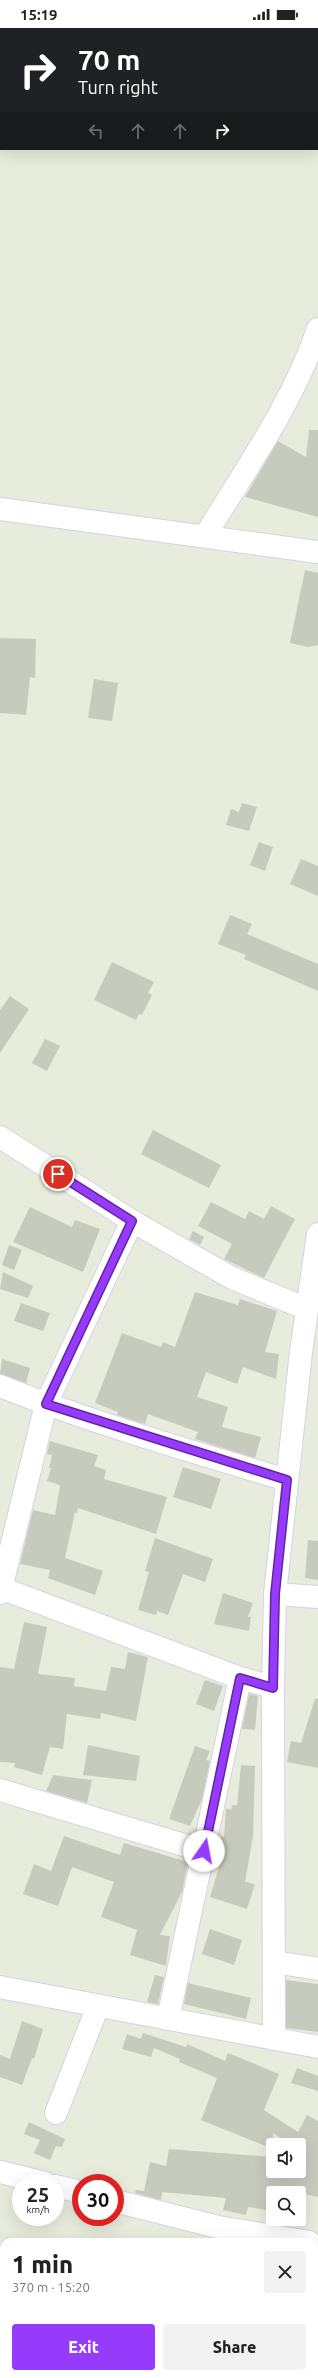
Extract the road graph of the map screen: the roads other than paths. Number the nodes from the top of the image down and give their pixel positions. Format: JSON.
{"nodes":[{"id":1,"x":318,"y":329,"type":"edge"},
{"id":2,"x":0,"y":509,"type":"edge"},
{"id":3,"x":205,"y":536,"type":"junction"},
{"id":4,"x":318,"y":552,"type":"edge"},
{"id":5,"x":0,"y":1137,"type":"edge"},
{"id":6,"x":132,"y":1221,"type":"junction"},
{"id":7,"x":318,"y":1234,"type":"edge"},
{"id":8,"x":307,"y":1309,"type":"junction"},
{"id":9,"x":0,"y":1386,"type":"edge"},
{"id":10,"x":46,"y":1404,"type":"junction"},
{"id":11,"x":287,"y":1480,"type":"junction"},
{"id":12,"x":1,"y":1590,"type":"edge"},
{"id":13,"x":275,"y":1594,"type":"junction"},
{"id":14,"x":318,"y":1597,"type":"edge"},
{"id":15,"x":240,"y":1678,"type":"junction"},
{"id":16,"x":273,"y":1688,"type":"junction"},
{"id":17,"x":0,"y":1790,"type":"edge"},
{"id":18,"x":204,"y":1851,"type":"junction"},
{"id":19,"x":274,"y":1962,"type":"junction"},
{"id":20,"x":318,"y":1969,"type":"edge"},
{"id":21,"x":0,"y":1988,"type":"edge"},
{"id":22,"x":98,"y":2006,"type":"junction"},
{"id":23,"x":168,"y":2019,"type":"junction"},
{"id":24,"x":274,"y":2039,"type":"junction"},
{"id":25,"x":318,"y":2047,"type":"edge"},
{"id":26,"x":56,"y":2113,"type":"dead end"},
{"id":27,"x":0,"y":2172,"type":"edge"},
{"id":28,"x":12,"y":2175,"type":"edge"},
{"id":29,"x":124,"y":2203,"type":"edge"},
{"id":30,"x":285,"y":2238,"type":"edge"}],
"edges":[{"from":1,"to":3,"type":"street"},
{"from":2,"to":3,"type":"street"},
{"from":3,"to":4,"type":"street"},
{"from":5,"to":6,"type":"street"},
{"from":6,"to":8,"type":"street"},
{"from":6,"to":10,"type":"street"},
{"from":7,"to":8,"type":"street"},
{"from":8,"to":11,"type":"street"},
{"from":9,"to":10,"type":"street"},
{"from":10,"to":11,"type":"street"},
{"from":10,"to":12,"type":"street"},
{"from":11,"to":13,"type":"street"},
{"from":12,"to":15,"type":"street"},
{"from":13,"to":14,"type":"street"},
{"from":13,"to":16,"type":"street"},
{"from":15,"to":16,"type":"street"},
{"from":15,"to":18,"type":"street"},
{"from":16,"to":19,"type":"street"},
{"from":17,"to":18,"type":"street"},
{"from":18,"to":23,"type":"street"},
{"from":19,"to":20,"type":"street"},
{"from":19,"to":24,"type":"street"},
{"from":21,"to":22,"type":"street"},
{"from":22,"to":23,"type":"street"},
{"from":22,"to":26,"type":"street"},
{"from":23,"to":24,"type":"street"},
{"from":24,"to":25,"type":"street"},
{"from":27,"to":28,"type":"street"},
{"from":29,"to":30,"type":"street"}]}
